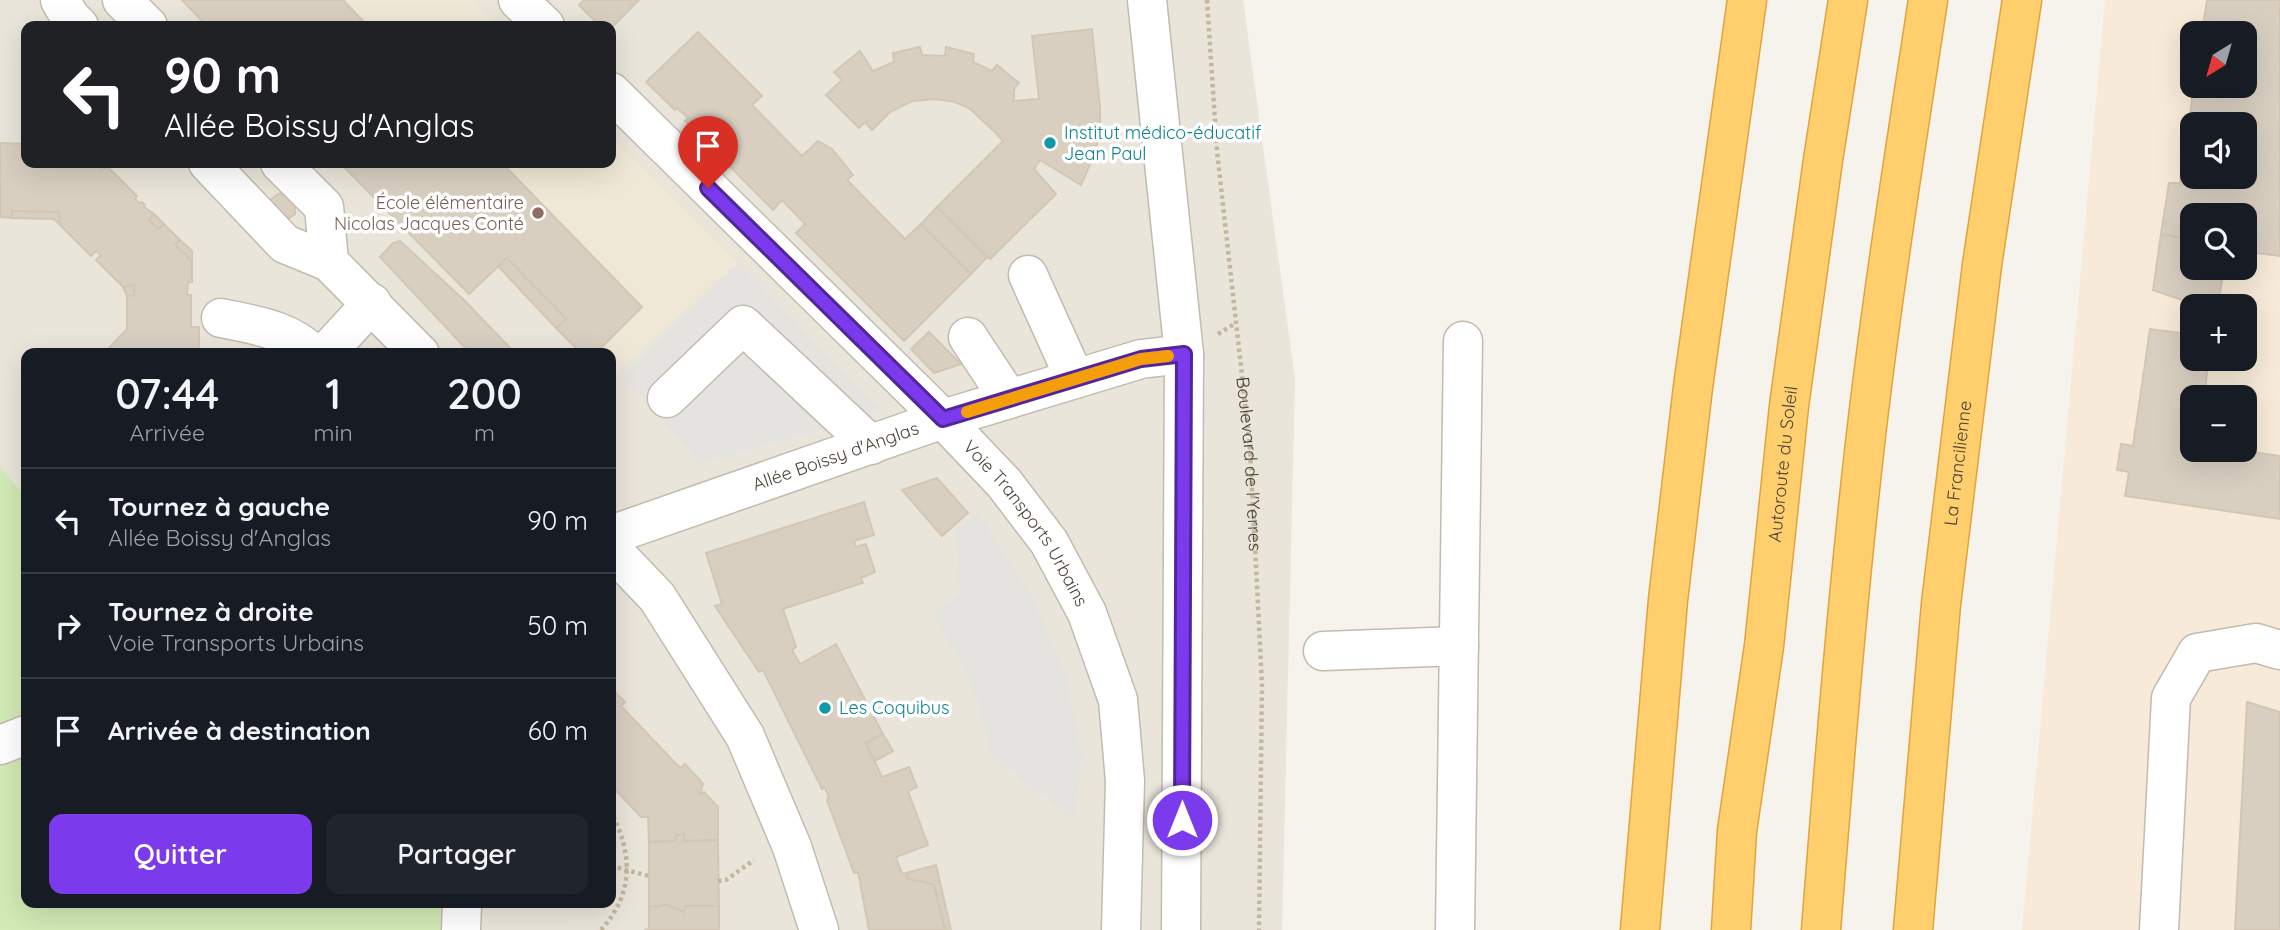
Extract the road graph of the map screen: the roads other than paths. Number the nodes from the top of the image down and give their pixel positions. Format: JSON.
{"nodes":[{"id":1,"x":60,"y":0,"type":"edge"},
{"id":2,"x":122,"y":0,"type":"edge"},
{"id":3,"x":518,"y":0,"type":"edge"},
{"id":4,"x":1147,"y":0,"type":"edge"},
{"id":5,"x":1747,"y":0,"type":"edge"},
{"id":6,"x":1848,"y":0,"type":"edge"},
{"id":7,"x":1928,"y":0,"type":"edge"},
{"id":8,"x":2022,"y":0,"type":"edge"},
{"id":9,"x":74,"y":21,"type":"edge"},
{"id":10,"x":143,"y":21,"type":"edge"},
{"id":11,"x":540,"y":21,"type":"edge"},
{"id":12,"x":616,"y":97,"type":"edge"},
{"id":13,"x":213,"y":168,"type":"edge"},
{"id":14,"x":286,"y":168,"type":"edge"},
{"id":15,"x":330,"y":262,"type":"junction"},
{"id":16,"x":1028,"y":275,"type":"dead end"},
{"id":17,"x":372,"y":303,"type":"junction"},
{"id":18,"x":221,"y":318,"type":"dead end"},
{"id":19,"x":968,"y":337,"type":"dead end"},
{"id":20,"x":1464,"y":341,"type":"dead end"},
{"id":21,"x":307,"y":348,"type":"edge"},
{"id":22,"x":331,"y":348,"type":"edge"},
{"id":23,"x":414,"y":348,"type":"edge"},
{"id":24,"x":1184,"y":354,"type":"junction"},
{"id":25,"x":1075,"y":379,"type":"junction"},
{"id":26,"x":667,"y":398,"type":"dead end"},
{"id":27,"x":1009,"y":399,"type":"junction"},
{"id":28,"x":943,"y":419,"type":"junction"},
{"id":29,"x":871,"y":445,"type":"junction"},
{"id":30,"x":616,"y":533,"type":"edge"},
{"id":31,"x":616,"y":554,"type":"edge"},
{"id":32,"x":1459,"y":646,"type":"junction"},
{"id":33,"x":2280,"y":650,"type":"edge"},
{"id":34,"x":1323,"y":651,"type":"dead end"},
{"id":35,"x":21,"y":737,"type":"edge"},
{"id":36,"x":0,"y":746,"type":"edge"},
{"id":37,"x":462,"y":908,"type":"edge"},
{"id":38,"x":461,"y":930,"type":"edge"},
{"id":39,"x":820,"y":930,"type":"edge"},
{"id":40,"x":1122,"y":930,"type":"edge"},
{"id":41,"x":1181,"y":930,"type":"edge"},
{"id":42,"x":1455,"y":930,"type":"edge"},
{"id":43,"x":1640,"y":930,"type":"edge"},
{"id":44,"x":1731,"y":930,"type":"edge"},
{"id":45,"x":1821,"y":930,"type":"edge"},
{"id":46,"x":1913,"y":930,"type":"edge"},
{"id":47,"x":2158,"y":930,"type":"edge"}],
"edges":[{"from":1,"to":9,"type":"street"},
{"from":2,"to":10,"type":"street"},
{"from":3,"to":11,"type":"street"},
{"from":4,"to":24,"type":"street"},
{"from":5,"to":43,"type":"highway"},
{"from":6,"to":44,"type":"highway","name":"Autoroute du Soleil"},
{"from":7,"to":45,"type":"highway"},
{"from":8,"to":46,"type":"highway","name":"La Francilienne"},
{"from":12,"to":28,"type":"street","name":"Voie Transports Urbains"},
{"from":13,"to":15,"type":"street"},
{"from":14,"to":15,"type":"street"},
{"from":15,"to":17,"type":"street"},
{"from":16,"to":25,"type":"street"},
{"from":17,"to":22,"type":"street"},
{"from":17,"to":23,"type":"street"},
{"from":18,"to":21,"type":"street"},
{"from":19,"to":27,"type":"street"},
{"from":20,"to":32,"type":"street"},
{"from":24,"to":25,"type":"street","name":"Allée Boissy d'Anglas"},
{"from":24,"to":41,"type":"street"},
{"from":25,"to":27,"type":"street","name":"Allée Boissy d'Anglas"},
{"from":26,"to":29,"type":"street"},
{"from":27,"to":28,"type":"street","name":"Allée Boissy d'Anglas"},
{"from":28,"to":29,"type":"street","name":"Allée Boissy d'Anglas"},
{"from":28,"to":40,"type":"street","name":"Voie Transports Urbains"},
{"from":29,"to":30,"type":"street","name":"Allée Boissy d'Anglas"},
{"from":31,"to":39,"type":"street"},
{"from":32,"to":34,"type":"street"},
{"from":32,"to":42,"type":"street"},
{"from":33,"to":47,"type":"street"},
{"from":35,"to":36,"type":"street"},
{"from":37,"to":38,"type":"street"}]}
